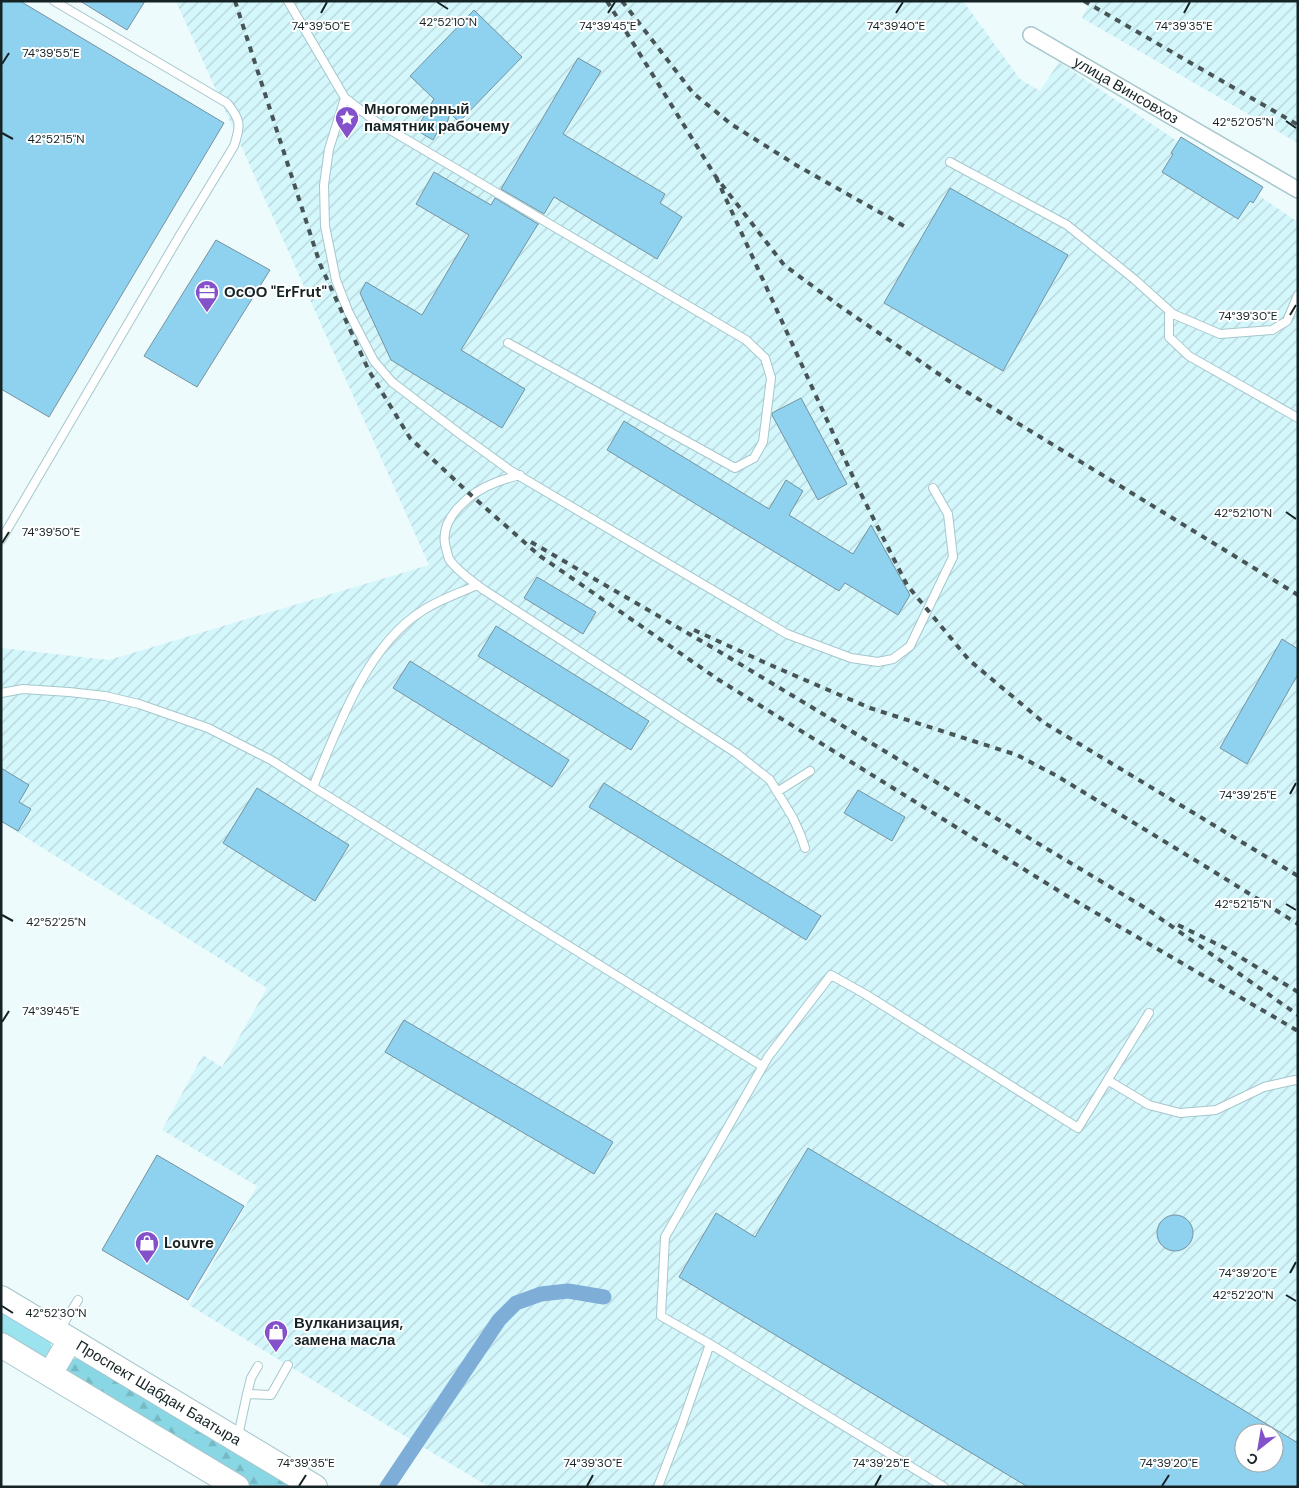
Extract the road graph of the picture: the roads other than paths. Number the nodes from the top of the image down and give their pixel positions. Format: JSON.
{"nodes":[{"id":1,"x":54,"y":1,"type":"edge"},
{"id":2,"x":288,"y":1,"type":"edge"},
{"id":3,"x":1031,"y":36,"type":"dead end"},
{"id":4,"x":345,"y":98,"type":"junction"},
{"id":5,"x":950,"y":162,"type":"dead end"},
{"id":6,"x":1298,"y":190,"type":"edge"},
{"id":7,"x":1298,"y":295,"type":"edge"},
{"id":8,"x":1169,"y":311,"type":"junction"},
{"id":9,"x":508,"y":343,"type":"dead end"},
{"id":10,"x":1298,"y":418,"type":"edge"},
{"id":11,"x":520,"y":475,"type":"junction"},
{"id":12,"x":933,"y":488,"type":"dead end"},
{"id":13,"x":1,"y":540,"type":"edge"},
{"id":14,"x":477,"y":585,"type":"junction"},
{"id":15,"x":1,"y":692,"type":"edge"},
{"id":16,"x":810,"y":770,"type":"dead end"},
{"id":17,"x":313,"y":787,"type":"junction"},
{"id":18,"x":777,"y":792,"type":"junction"},
{"id":19,"x":805,"y":848,"type":"dead end"},
{"id":20,"x":1149,"y":1013,"type":"dead end"},
{"id":21,"x":762,"y":1066,"type":"junction"},
{"id":22,"x":1109,"y":1081,"type":"junction"},
{"id":23,"x":1298,"y":1081,"type":"edge"},
{"id":24,"x":1,"y":1298,"type":"edge"},
{"id":25,"x":78,"y":1300,"type":"dead end"},
{"id":26,"x":64,"y":1336,"type":"junction"},
{"id":27,"x":710,"y":1344,"type":"junction"},
{"id":28,"x":1,"y":1345,"type":"edge"},
{"id":29,"x":288,"y":1365,"type":"dead end"},
{"id":30,"x":258,"y":1366,"type":"dead end"},
{"id":31,"x":50,"y":1374,"type":"junction"},
{"id":32,"x":247,"y":1394,"type":"junction"},
{"id":33,"x":237,"y":1441,"type":"junction"},
{"id":34,"x":237,"y":1487,"type":"edge"},
{"id":35,"x":315,"y":1487,"type":"edge"},
{"id":36,"x":658,"y":1487,"type":"edge"},
{"id":37,"x":944,"y":1487,"type":"edge"}],
"edges":[{"from":1,"to":13,"type":"lane"},
{"from":2,"to":4,"type":"lane"},
{"from":3,"to":6,"type":"street","name":"улица Винсовхоз"},
{"from":4,"to":9,"type":"lane"},
{"from":4,"to":11,"type":"lane"},
{"from":5,"to":8,"type":"lane"},
{"from":7,"to":8,"type":"lane"},
{"from":8,"to":10,"type":"lane"},
{"from":11,"to":12,"type":"lane"},
{"from":11,"to":14,"type":"lane"},
{"from":14,"to":17,"type":"lane"},
{"from":14,"to":18,"type":"lane"},
{"from":15,"to":17,"type":"lane"},
{"from":16,"to":18,"type":"lane"},
{"from":17,"to":21,"type":"lane"},
{"from":18,"to":19,"type":"lane"},
{"from":20,"to":22,"type":"lane"},
{"from":21,"to":22,"type":"lane"},
{"from":21,"to":27,"type":"lane"},
{"from":22,"to":23,"type":"lane"},
{"from":24,"to":26,"type":"main road","name":"Проспект Шабдан Баатыра"},
{"from":25,"to":26,"type":"lane"},
{"from":26,"to":31,"type":"main road"},
{"from":26,"to":33,"type":"main road","name":"Проспект Шабдан Баатыра"},
{"from":27,"to":36,"type":"lane"},
{"from":27,"to":37,"type":"lane"},
{"from":28,"to":31,"type":"main road"},
{"from":29,"to":32,"type":"lane"},
{"from":30,"to":32,"type":"lane"},
{"from":31,"to":34,"type":"main road"},
{"from":32,"to":33,"type":"lane"},
{"from":33,"to":35,"type":"main road","name":"Проспект Шабдан Баатыра"}]}
